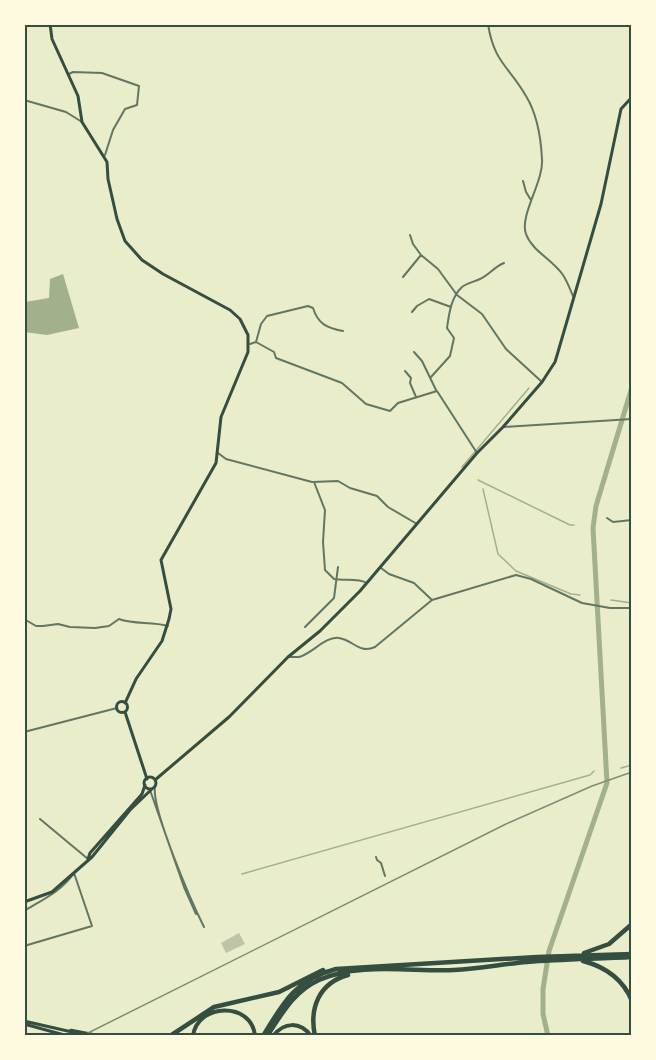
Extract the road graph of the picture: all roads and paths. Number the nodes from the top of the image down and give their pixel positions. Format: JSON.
{"nodes":[{"id":1,"x":50,"y":24,"type":"edge"},
{"id":2,"x":488,"y":24,"type":"edge"},
{"id":3,"x":68,"y":75,"type":"junction"},
{"id":4,"x":632,"y":97,"type":"edge"},
{"id":5,"x":24,"y":100,"type":"edge"},
{"id":6,"x":82,"y":122,"type":"junction"},
{"id":7,"x":105,"y":155,"type":"junction"},
{"id":8,"x":523,"y":181,"type":"dead end"},
{"id":9,"x":531,"y":200,"type":"junction"},
{"id":10,"x":410,"y":235,"type":"dead end"},
{"id":11,"x":421,"y":255,"type":"junction"},
{"id":12,"x":504,"y":263,"type":"dead end"},
{"id":13,"x":403,"y":277,"type":"dead end"},
{"id":14,"x":457,"y":295,"type":"junction"},
{"id":15,"x":573,"y":296,"type":"junction"},
{"id":16,"x":451,"y":307,"type":"junction"},
{"id":17,"x":412,"y":312,"type":"dead end"},
{"id":18,"x":343,"y":331,"type":"dead end"},
{"id":19,"x":256,"y":342,"type":"junction"},
{"id":20,"x":249,"y":344,"type":"junction"},
{"id":21,"x":414,"y":352,"type":"dead end"},
{"id":22,"x":405,"y":371,"type":"dead end"},
{"id":23,"x":431,"y":377,"type":"junction"},
{"id":24,"x":542,"y":382,"type":"junction"},
{"id":25,"x":436,"y":391,"type":"junction"},
{"id":26,"x":416,"y":397,"type":"junction"},
{"id":27,"x":632,"y":419,"type":"edge"},
{"id":28,"x":503,"y":428,"type":"junction"},
{"id":29,"x":477,"y":452,"type":"junction"},
{"id":30,"x":218,"y":453,"type":"junction"},
{"id":31,"x":314,"y":482,"type":"junction"},
{"id":32,"x":607,"y":518,"type":"dead end"},
{"id":33,"x":632,"y":520,"type":"edge"},
{"id":34,"x":418,"y":524,"type":"junction"},
{"id":35,"x":338,"y":567,"type":"dead end"},
{"id":36,"x":381,"y":568,"type":"junction"},
{"id":37,"x":336,"y":579,"type":"junction"},
{"id":38,"x":367,"y":583,"type":"junction"},
{"id":39,"x":432,"y":600,"type":"junction"},
{"id":40,"x":632,"y":608,"type":"edge"},
{"id":41,"x":24,"y":619,"type":"edge"},
{"id":42,"x":168,"y":626,"type":"junction"},
{"id":43,"x":305,"y":627,"type":"dead end"},
{"id":44,"x":288,"y":657,"type":"junction"},
{"id":45,"x":125,"y":703,"type":"junction"},
{"id":46,"x":117,"y":708,"type":"junction"},
{"id":47,"x":125,"y":712,"type":"junction"},
{"id":48,"x":24,"y":732,"type":"edge"},
{"id":49,"x":147,"y":778,"type":"junction"},
{"id":50,"x":155,"y":780,"type":"junction"},
{"id":51,"x":145,"y":785,"type":"junction"},
{"id":52,"x":152,"y":788,"type":"junction"},
{"id":53,"x":40,"y":819,"type":"dead end"},
{"id":54,"x":376,"y":857,"type":"dead end"},
{"id":55,"x":88,"y":859,"type":"junction"},
{"id":56,"x":74,"y":873,"type":"junction"},
{"id":57,"x":384,"y":876,"type":"dead end"},
{"id":58,"x":24,"y":902,"type":"edge"},
{"id":59,"x":24,"y":911,"type":"edge"},
{"id":60,"x":632,"y":924,"type":"edge"},
{"id":61,"x":24,"y":945,"type":"edge"},
{"id":62,"x":632,"y":956,"type":"edge"},
{"id":63,"x":574,"y":958,"type":"junction"},
{"id":64,"x":368,"y":968,"type":"junction"},
{"id":65,"x":632,"y":1001,"type":"edge"},
{"id":66,"x":24,"y":1022,"type":"edge"},
{"id":67,"x":69,"y":1034,"type":"edge"},
{"id":68,"x":92,"y":1036,"type":"edge"},
{"id":69,"x":97,"y":1036,"type":"edge"},
{"id":70,"x":170,"y":1036,"type":"edge"},
{"id":71,"x":193,"y":1036,"type":"edge"},
{"id":72,"x":255,"y":1036,"type":"edge"},
{"id":73,"x":268,"y":1036,"type":"edge"},
{"id":74,"x":313,"y":1036,"type":"edge"}],
"edges":[{"from":1,"to":3,"type":"main road"},
{"from":2,"to":9,"type":"street"},
{"from":3,"to":6,"type":"main road"},
{"from":3,"to":7,"type":"street"},
{"from":4,"to":15,"type":"main road"},
{"from":5,"to":6,"type":"street"},
{"from":6,"to":7,"type":"main road"},
{"from":7,"to":20,"type":"main road"},
{"from":8,"to":9,"type":"street"},
{"from":9,"to":15,"type":"street"},
{"from":10,"to":11,"type":"street"},
{"from":11,"to":13,"type":"street"},
{"from":11,"to":14,"type":"street"},
{"from":12,"to":14,"type":"street"},
{"from":14,"to":16,"type":"street"},
{"from":14,"to":24,"type":"street"},
{"from":15,"to":24,"type":"main road"},
{"from":16,"to":17,"type":"street"},
{"from":16,"to":23,"type":"street"},
{"from":18,"to":19,"type":"street"},
{"from":19,"to":20,"type":"street"},
{"from":19,"to":26,"type":"street"},
{"from":20,"to":30,"type":"main road"},
{"from":21,"to":23,"type":"street"},
{"from":22,"to":26,"type":"street"},
{"from":23,"to":25,"type":"street"},
{"from":24,"to":28,"type":"main road"},
{"from":25,"to":26,"type":"street"},
{"from":25,"to":29,"type":"street"},
{"from":27,"to":28,"type":"street"},
{"from":28,"to":29,"type":"main road"},
{"from":29,"to":34,"type":"main road"},
{"from":30,"to":31,"type":"street"},
{"from":30,"to":42,"type":"main road"},
{"from":31,"to":34,"type":"street"},
{"from":31,"to":37,"type":"street"},
{"from":32,"to":33,"type":"street"},
{"from":34,"to":36,"type":"main road"},
{"from":35,"to":37,"type":"street"},
{"from":36,"to":38,"type":"main road"},
{"from":36,"to":39,"type":"street"},
{"from":37,"to":38,"type":"street"},
{"from":37,"to":43,"type":"street"},
{"from":38,"to":44,"type":"main road"},
{"from":39,"to":40,"type":"street"},
{"from":39,"to":44,"type":"street"},
{"from":41,"to":42,"type":"street"},
{"from":42,"to":45,"type":"main road"},
{"from":44,"to":50,"type":"main road"},
{"from":45,"to":46,"type":"main road"},
{"from":45,"to":47,"type":"main road"},
{"from":46,"to":47,"type":"main road"},
{"from":46,"to":48,"type":"street"},
{"from":47,"to":49,"type":"main road"},
{"from":49,"to":50,"type":"main road"},
{"from":49,"to":51,"type":"main road"},
{"from":50,"to":52,"type":"main road"},
{"from":51,"to":52,"type":"main road"},
{"from":51,"to":55,"type":"main road"},
{"from":52,"to":52,"type":"street"},
{"from":52,"to":55,"type":"main road"},
{"from":53,"to":55,"type":"street"},
{"from":54,"to":57,"type":"street"},
{"from":55,"to":56,"type":"main road"},
{"from":56,"to":58,"type":"main road"},
{"from":56,"to":59,"type":"street"},
{"from":56,"to":61,"type":"street"},
{"from":60,"to":63,"type":"highway"},
{"from":62,"to":63,"type":"highway"},
{"from":63,"to":64,"type":"highway"},
{"from":63,"to":65,"type":"highway"},
{"from":64,"to":70,"type":"highway"},
{"from":64,"to":73,"type":"highway"},
{"from":64,"to":73,"type":"highway"},
{"from":64,"to":74,"type":"highway"},
{"from":66,"to":67,"type":"main road"},
{"from":67,"to":68,"type":"main road"},
{"from":67,"to":69,"type":"highway"},
{"from":71,"to":72,"type":"highway"},
{"from":73,"to":74,"type":"highway"}]}
